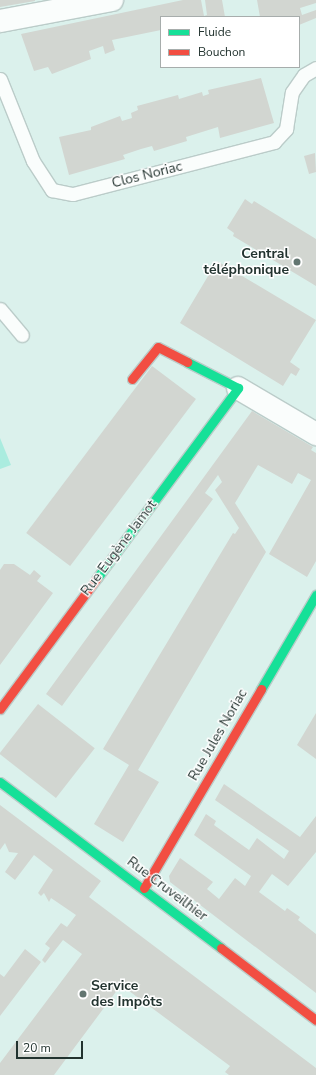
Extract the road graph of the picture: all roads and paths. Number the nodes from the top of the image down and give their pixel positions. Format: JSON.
{"nodes":[{"id":1,"x":112,"y":0,"type":"edge"},
{"id":2,"x":0,"y":21,"type":"edge"},
{"id":3,"x":316,"y":68,"type":"edge"},
{"id":4,"x":0,"y":79,"type":"edge"},
{"id":5,"x":0,"y":310,"type":"edge"},
{"id":6,"x":22,"y":334,"type":"dead end"},
{"id":7,"x":132,"y":379,"type":"dead end"},
{"id":8,"x":238,"y":388,"type":"junction"},
{"id":9,"x":316,"y":434,"type":"edge"},
{"id":10,"x":316,"y":595,"type":"edge"},
{"id":11,"x":0,"y":709,"type":"edge"},
{"id":12,"x":0,"y":782,"type":"edge"},
{"id":13,"x":144,"y":888,"type":"junction"},
{"id":14,"x":316,"y":1020,"type":"edge"}],
"edges":[{"from":1,"to":2,"type":"street"},
{"from":3,"to":4,"type":"lane","name":"Clos Noriac"},
{"from":5,"to":6,"type":"lane"},
{"from":7,"to":8,"type":"street"},
{"from":8,"to":9,"type":"street"},
{"from":8,"to":11,"type":"street","name":"Rue Eugène Jamot"},
{"from":10,"to":13,"type":"street","name":"Rue Jules Noriac"},
{"from":12,"to":13,"type":"street","name":"Rue Cruveilhier"},
{"from":13,"to":14,"type":"street","name":"Rue Cruveilhier"}]}
